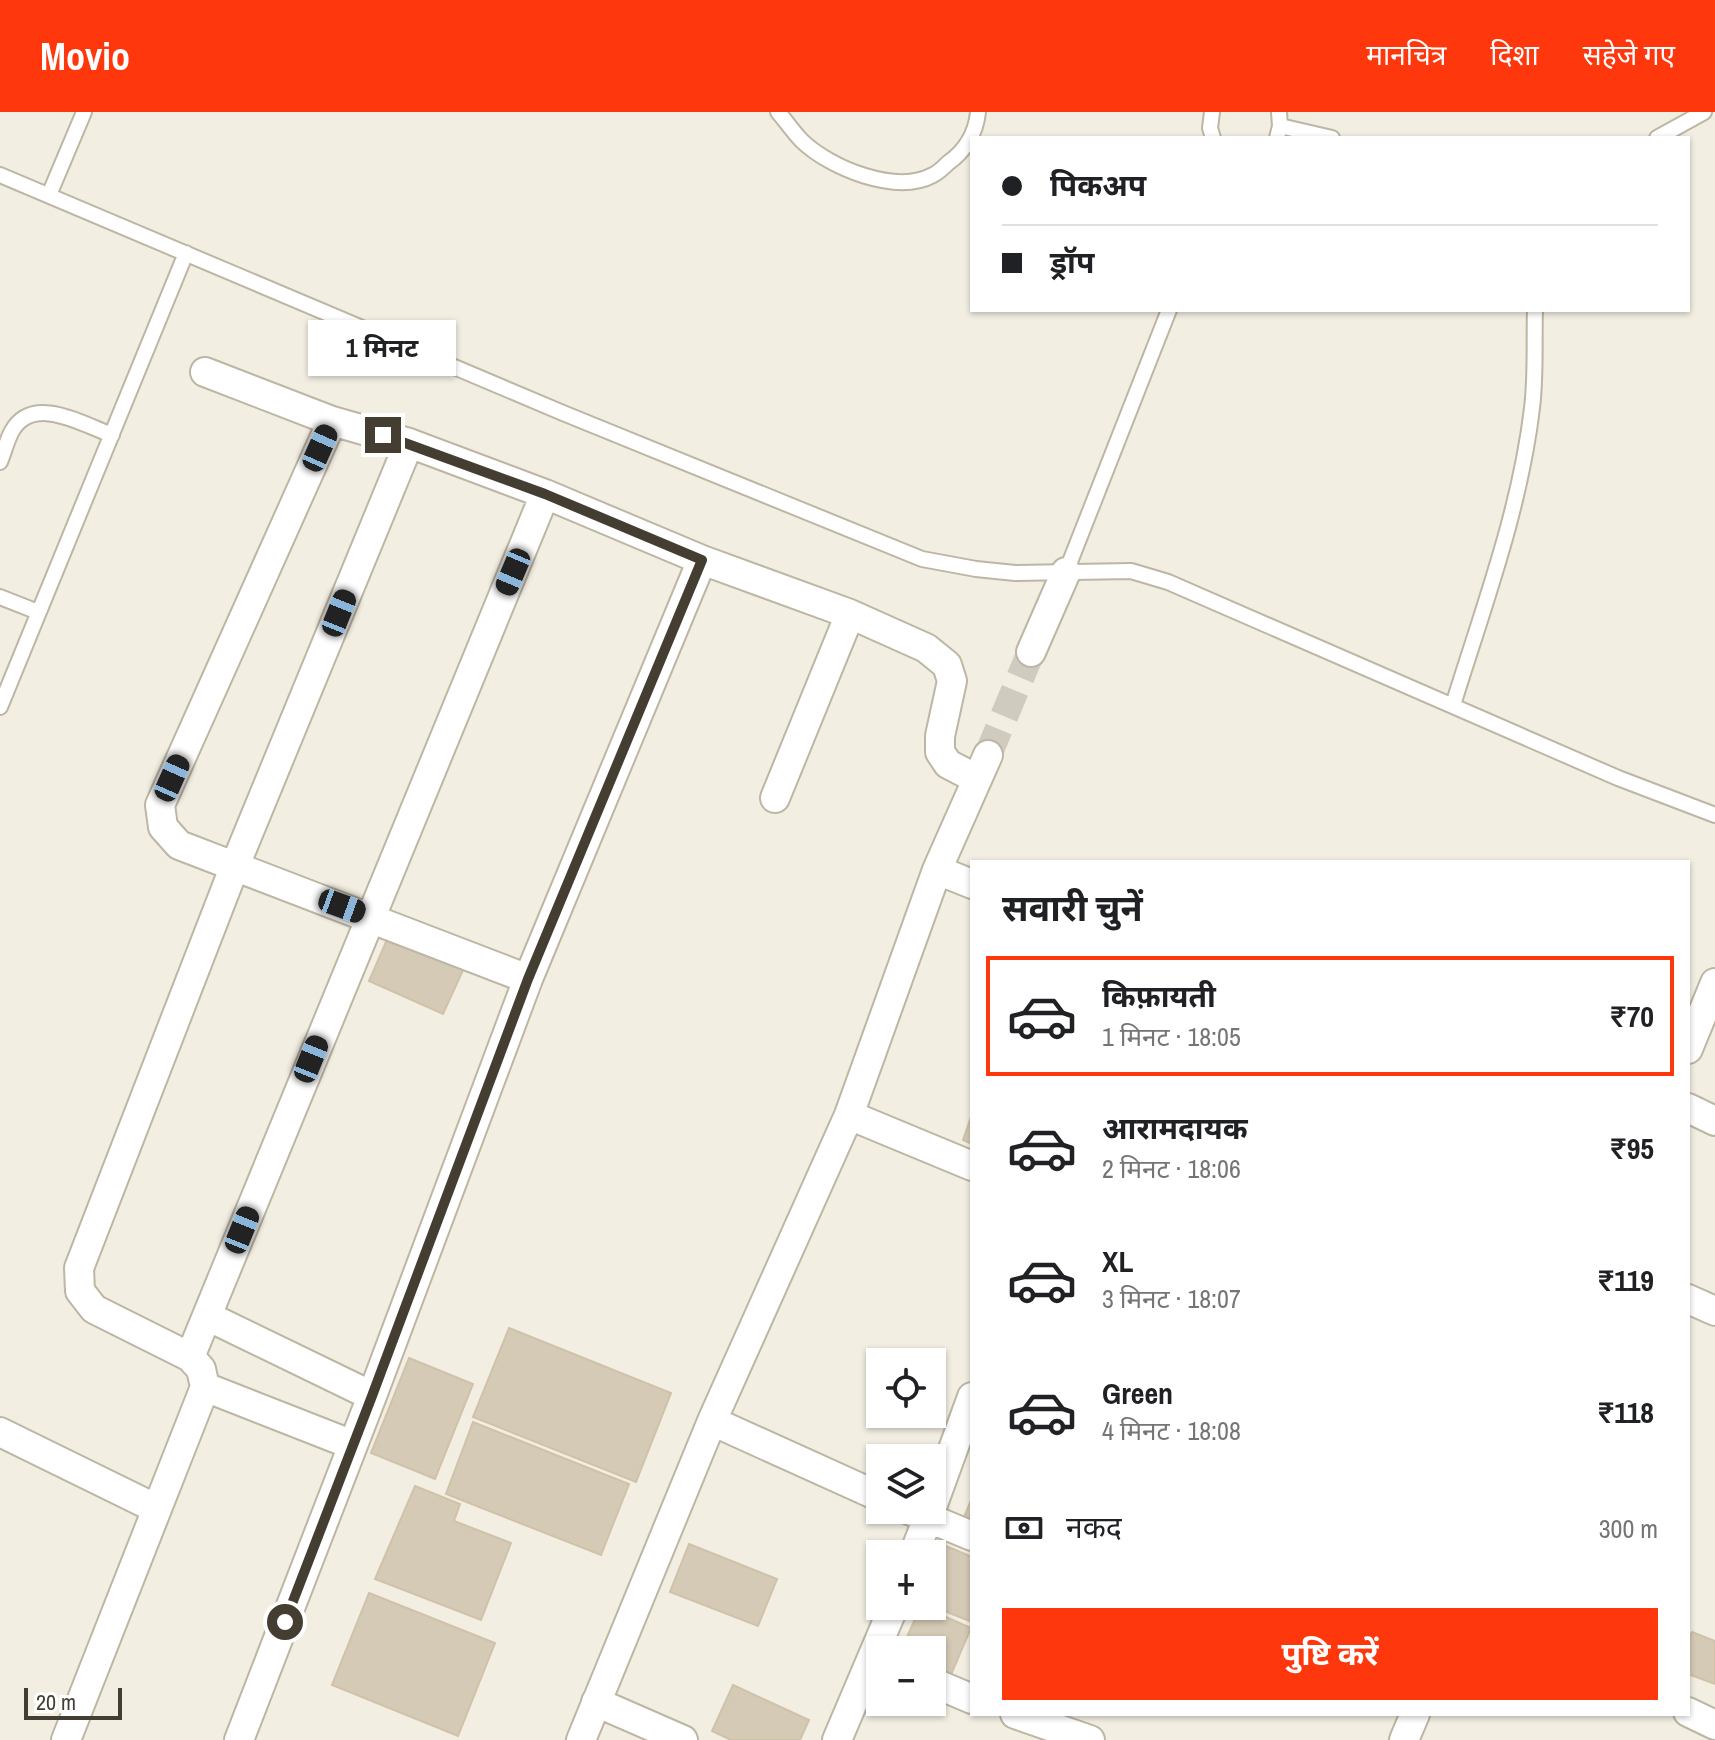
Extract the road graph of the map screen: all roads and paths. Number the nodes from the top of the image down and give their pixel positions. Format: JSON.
{"nodes":[{"id":1,"x":84,"y":112,"type":"edge"},
{"id":2,"x":778,"y":112,"type":"edge"},
{"id":3,"x":978,"y":112,"type":"edge"},
{"id":4,"x":1212,"y":112,"type":"edge"},
{"id":5,"x":1704,"y":112,"type":"edge"},
{"id":6,"x":1279,"y":125,"type":"edge"},
{"id":7,"x":971,"y":136,"type":"edge"},
{"id":8,"x":1212,"y":136,"type":"edge"},
{"id":9,"x":1324,"y":136,"type":"edge"},
{"id":10,"x":1661,"y":136,"type":"edge"},
{"id":11,"x":970,"y":138,"type":"edge"},
{"id":12,"x":0,"y":175,"type":"edge"},
{"id":13,"x":49,"y":195,"type":"junction"},
{"id":14,"x":186,"y":253,"type":"junction"},
{"id":15,"x":1168,"y":312,"type":"edge"},
{"id":16,"x":1535,"y":312,"type":"edge"},
{"id":17,"x":205,"y":372,"type":"dead end"},
{"id":18,"x":332,"y":421,"type":"junction"},
{"id":19,"x":112,"y":435,"type":"junction"},
{"id":20,"x":409,"y":443,"type":"junction"},
{"id":21,"x":0,"y":462,"type":"edge"},
{"id":22,"x":545,"y":494,"type":"junction"},
{"id":23,"x":702,"y":560,"type":"junction"},
{"id":24,"x":1066,"y":572,"type":"junction"},
{"id":25,"x":0,"y":597,"type":"edge"},
{"id":26,"x":38,"y":612,"type":"junction"},
{"id":27,"x":850,"y":614,"type":"junction"},
{"id":28,"x":1031,"y":652,"type":"tunnel mouth"},
{"id":29,"x":1453,"y":705,"type":"junction"},
{"id":30,"x":0,"y":707,"type":"edge"},
{"id":31,"x":775,"y":798,"type":"dead end"},
{"id":32,"x":1715,"y":815,"type":"edge"},
{"id":33,"x":234,"y":868,"type":"junction"},
{"id":34,"x":937,"y":870,"type":"junction"},
{"id":35,"x":970,"y":883,"type":"edge"},
{"id":36,"x":369,"y":916,"type":"junction"},
{"id":37,"x":528,"y":979,"type":"junction"},
{"id":38,"x":1715,"y":983,"type":"edge"},
{"id":39,"x":1709,"y":1016,"type":"edge"},
{"id":40,"x":1690,"y":1046,"type":"edge"},
{"id":41,"x":1690,"y":1109,"type":"edge"},
{"id":42,"x":849,"y":1115,"type":"junction"},
{"id":43,"x":1715,"y":1121,"type":"edge"},
{"id":44,"x":970,"y":1165,"type":"edge"},
{"id":45,"x":1690,"y":1300,"type":"edge"},
{"id":46,"x":1715,"y":1311,"type":"edge"},
{"id":47,"x":207,"y":1316,"type":"junction"},
{"id":48,"x":190,"y":1357,"type":"junction"},
{"id":49,"x":205,"y":1387,"type":"junction"},
{"id":50,"x":372,"y":1396,"type":"junction"},
{"id":51,"x":970,"y":1408,"type":"edge"},
{"id":52,"x":712,"y":1421,"type":"junction"},
{"id":53,"x":964,"y":1441,"type":"edge"},
{"id":54,"x":3,"y":1442,"type":"edge"},
{"id":55,"x":353,"y":1445,"type":"junction"},
{"id":56,"x":946,"y":1473,"type":"edge"},
{"id":57,"x":866,"y":1491,"type":"edge"},
{"id":58,"x":157,"y":1509,"type":"junction"},
{"id":59,"x":946,"y":1522,"type":"edge"},
{"id":60,"x":970,"y":1535,"type":"edge"},
{"id":61,"x":866,"y":1681,"type":"edge"},
{"id":62,"x":946,"y":1688,"type":"edge"},
{"id":63,"x":970,"y":1698,"type":"edge"},
{"id":64,"x":596,"y":1702,"type":"junction"},
{"id":65,"x":1690,"y":1713,"type":"edge"},
{"id":66,"x":1021,"y":1716,"type":"edge"},
{"id":67,"x":1414,"y":1716,"type":"edge"},
{"id":68,"x":1715,"y":1725,"type":"edge"},
{"id":69,"x":66,"y":1740,"type":"edge"},
{"id":70,"x":239,"y":1740,"type":"edge"},
{"id":71,"x":581,"y":1740,"type":"edge"},
{"id":72,"x":683,"y":1740,"type":"edge"},
{"id":73,"x":837,"y":1740,"type":"edge"},
{"id":74,"x":1090,"y":1740,"type":"edge"},
{"id":75,"x":1404,"y":1740,"type":"edge"}],
"edges":[{"from":1,"to":13,"type":"lane"},
{"from":2,"to":11,"type":"lane"},
{"from":3,"to":7,"type":"lane"},
{"from":4,"to":8,"type":"lane"},
{"from":5,"to":10,"type":"lane"},
{"from":6,"to":9,"type":"lane"},
{"from":12,"to":13,"type":"lane"},
{"from":13,"to":14,"type":"lane"},
{"from":14,"to":19,"type":"lane"},
{"from":14,"to":24,"type":"lane"},
{"from":15,"to":24,"type":"lane"},
{"from":16,"to":29,"type":"lane"},
{"from":17,"to":18,"type":"street"},
{"from":18,"to":20,"type":"street"},
{"from":18,"to":33,"type":"street"},
{"from":19,"to":21,"type":"lane"},
{"from":19,"to":26,"type":"lane"},
{"from":20,"to":22,"type":"street"},
{"from":20,"to":33,"type":"street"},
{"from":22,"to":23,"type":"street"},
{"from":22,"to":36,"type":"street"},
{"from":23,"to":27,"type":"street"},
{"from":23,"to":37,"type":"street"},
{"from":24,"to":28,"type":"street"},
{"from":24,"to":29,"type":"lane"},
{"from":25,"to":26,"type":"lane"},
{"from":26,"to":30,"type":"lane"},
{"from":27,"to":31,"type":"street"},
{"from":27,"to":34,"type":"street"},
{"from":29,"to":32,"type":"lane"},
{"from":33,"to":36,"type":"street"},
{"from":33,"to":48,"type":"street"},
{"from":34,"to":35,"type":"street"},
{"from":34,"to":42,"type":"street"},
{"from":36,"to":37,"type":"street"},
{"from":36,"to":47,"type":"street"},
{"from":37,"to":50,"type":"street"},
{"from":38,"to":39,"type":"street"},
{"from":39,"to":40,"type":"street"},
{"from":41,"to":43,"type":"street"},
{"from":42,"to":44,"type":"street"},
{"from":42,"to":52,"type":"street"},
{"from":45,"to":46,"type":"street"},
{"from":47,"to":48,"type":"street"},
{"from":47,"to":50,"type":"street"},
{"from":48,"to":49,"type":"street"},
{"from":49,"to":55,"type":"street"},
{"from":49,"to":58,"type":"street"},
{"from":50,"to":55,"type":"street"},
{"from":51,"to":53,"type":"street"},
{"from":52,"to":57,"type":"street"},
{"from":52,"to":64,"type":"street"},
{"from":53,"to":56,"type":"street"},
{"from":54,"to":58,"type":"street"},
{"from":55,"to":70,"type":"street"},
{"from":58,"to":69,"type":"street"},
{"from":59,"to":60,"type":"street"},
{"from":61,"to":73,"type":"street"},
{"from":62,"to":63,"type":"street"},
{"from":64,"to":71,"type":"street"},
{"from":64,"to":72,"type":"street"},
{"from":65,"to":68,"type":"street"},
{"from":66,"to":74,"type":"street"},
{"from":67,"to":75,"type":"street"}]}
